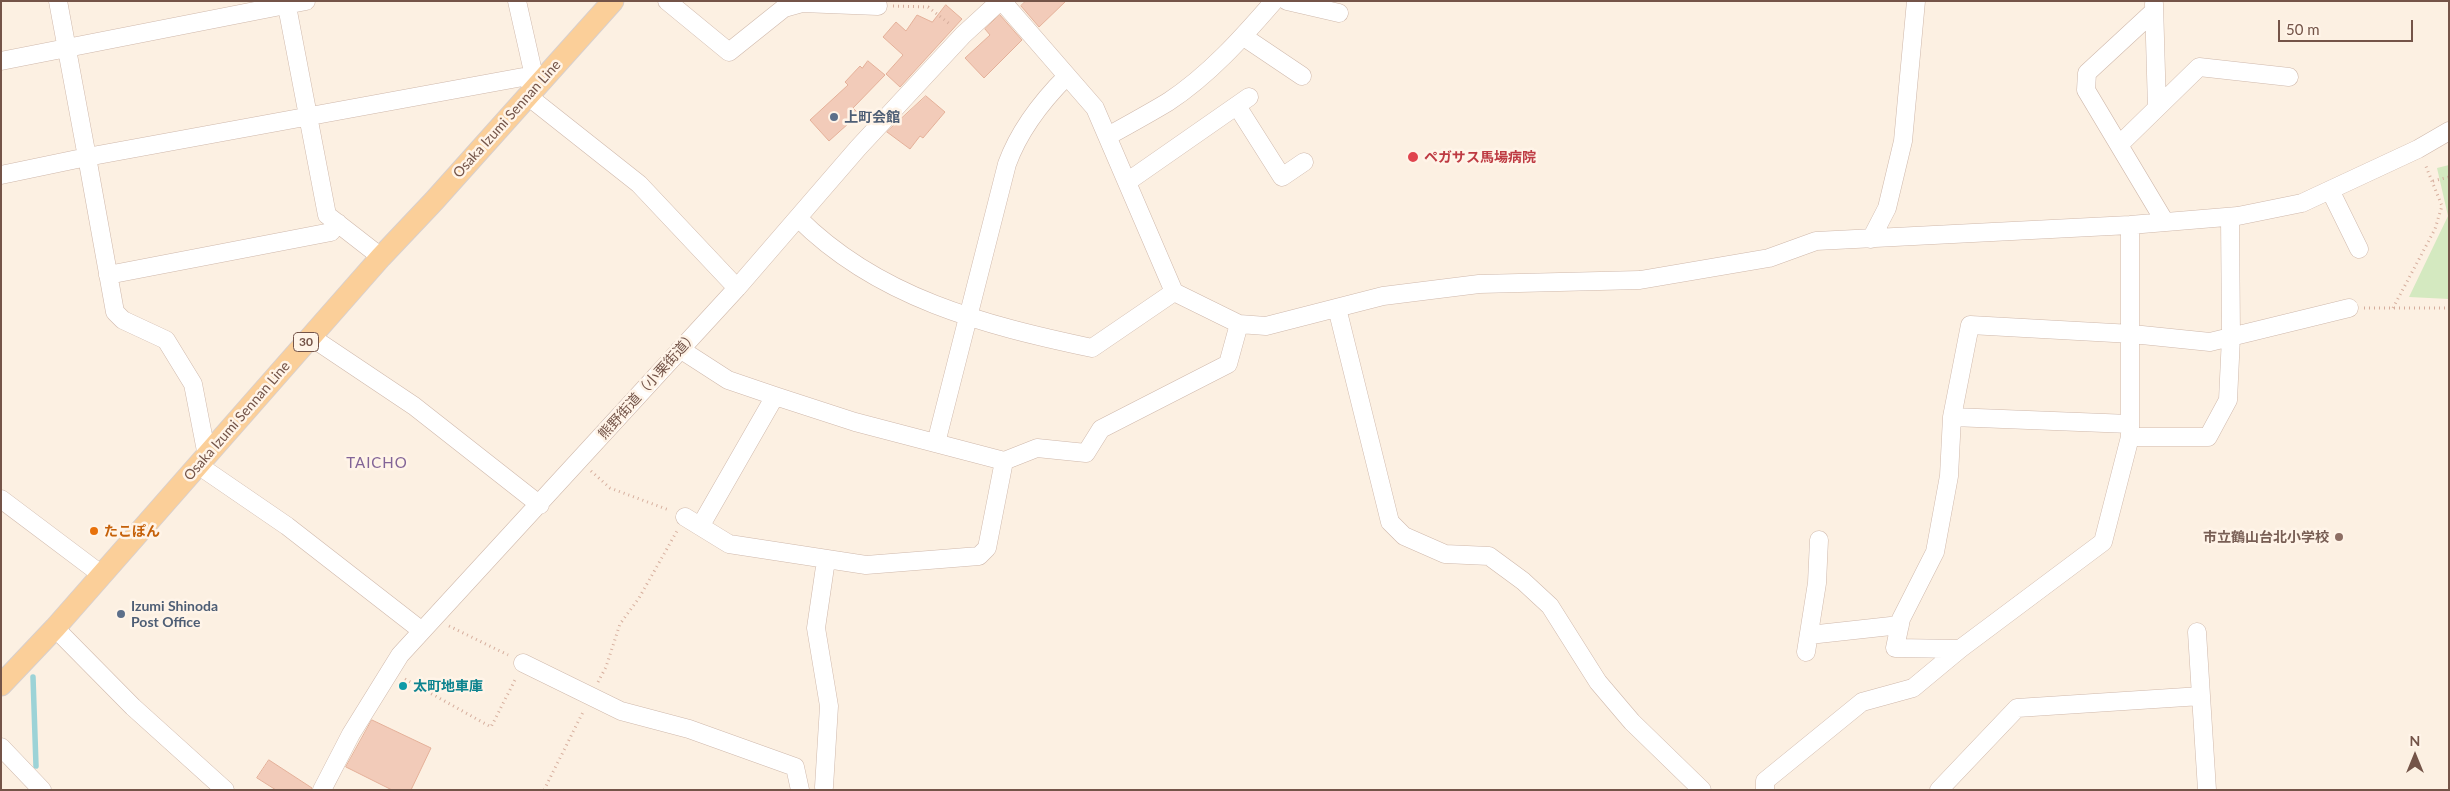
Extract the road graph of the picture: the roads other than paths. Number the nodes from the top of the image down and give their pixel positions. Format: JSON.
{"nodes":[{"id":1,"x":58,"y":1,"type":"edge"},
{"id":2,"x":306,"y":1,"type":"edge"},
{"id":3,"x":518,"y":1,"type":"edge"},
{"id":4,"x":613,"y":1,"type":"edge"},
{"id":5,"x":667,"y":1,"type":"edge"},
{"id":6,"x":1001,"y":1,"type":"edge"},
{"id":7,"x":1274,"y":1,"type":"edge"},
{"id":8,"x":1287,"y":1,"type":"edge"},
{"id":9,"x":1916,"y":1,"type":"edge"},
{"id":10,"x":286,"y":3,"type":"edge"},
{"id":11,"x":878,"y":6,"type":"road end"},
{"id":12,"x":2154,"y":6,"type":"edge"},
{"id":13,"x":1339,"y":13,"type":"dead end"},
{"id":14,"x":1244,"y":37,"type":"junction"},
{"id":15,"x":67,"y":48,"type":"junction"},
{"id":16,"x":1,"y":61,"type":"edge"},
{"id":17,"x":1067,"y":76,"type":"junction"},
{"id":18,"x":1302,"y":76,"type":"dead end"},
{"id":19,"x":2290,"y":77,"type":"dead end"},
{"id":20,"x":532,"y":91,"type":"junction"},
{"id":21,"x":2157,"y":108,"type":"junction"},
{"id":22,"x":309,"y":117,"type":"junction"},
{"id":23,"x":2449,"y":131,"type":"edge"},
{"id":24,"x":1108,"y":136,"type":"junction"},
{"id":25,"x":2119,"y":145,"type":"junction"},
{"id":26,"x":87,"y":157,"type":"junction"},
{"id":27,"x":1304,"y":162,"type":"dead end"},
{"id":28,"x":1,"y":174,"type":"edge"},
{"id":29,"x":1127,"y":182,"type":"junction"},
{"id":30,"x":2330,"y":190,"type":"junction"},
{"id":31,"x":2230,"y":217,"type":"junction"},
{"id":32,"x":798,"y":218,"type":"junction"},
{"id":33,"x":2165,"y":222,"type":"junction"},
{"id":34,"x":338,"y":223,"type":"junction"},
{"id":35,"x":2130,"y":225,"type":"junction"},
{"id":36,"x":1872,"y":239,"type":"junction"},
{"id":37,"x":2359,"y":249,"type":"dead end"},
{"id":38,"x":381,"y":257,"type":"junction"},
{"id":39,"x":108,"y":275,"type":"junction"},
{"id":40,"x":737,"y":288,"type":"junction"},
{"id":41,"x":1174,"y":292,"type":"junction"},
{"id":42,"x":1337,"y":308,"type":"junction"},
{"id":43,"x":2349,"y":308,"type":"road end"},
{"id":44,"x":969,"y":316,"type":"junction"},
{"id":45,"x":1239,"y":324,"type":"junction"},
{"id":46,"x":2132,"y":334,"type":"junction"},
{"id":47,"x":311,"y":337,"type":"junction"},
{"id":48,"x":2231,"y":337,"type":"junction"},
{"id":49,"x":680,"y":349,"type":"junction"},
{"id":50,"x":775,"y":396,"type":"junction"},
{"id":51,"x":1952,"y":417,"type":"junction"},
{"id":52,"x":2130,"y":431,"type":"junction"},
{"id":53,"x":936,"y":443,"type":"junction"},
{"id":54,"x":202,"y":460,"type":"junction"},
{"id":55,"x":1004,"y":461,"type":"junction"},
{"id":56,"x":1,"y":499,"type":"edge"},
{"id":57,"x":540,"y":504,"type":"junction"},
{"id":58,"x":685,"y":516,"type":"road end"},
{"id":59,"x":701,"y":525,"type":"junction"},
{"id":60,"x":1819,"y":540,"type":"dead end"},
{"id":61,"x":826,"y":560,"type":"junction"},
{"id":62,"x":102,"y":575,"type":"junction"},
{"id":63,"x":429,"y":625,"type":"junction"},
{"id":64,"x":1900,"y":625,"type":"junction"},
{"id":65,"x":55,"y":628,"type":"junction"},
{"id":66,"x":2197,"y":632,"type":"dead end"},
{"id":67,"x":1960,"y":649,"type":"junction"},
{"id":68,"x":523,"y":663,"type":"road end"},
{"id":69,"x":1,"y":685,"type":"edge"},
{"id":70,"x":2201,"y":696,"type":"junction"},
{"id":71,"x":1,"y":747,"type":"edge"},
{"id":72,"x":800,"y":785,"type":"edge"},
{"id":73,"x":830,"y":788,"type":"edge"},
{"id":74,"x":42,"y":790,"type":"edge"},
{"id":75,"x":224,"y":790,"type":"edge"},
{"id":76,"x":322,"y":790,"type":"edge"},
{"id":77,"x":1702,"y":790,"type":"edge"},
{"id":78,"x":1765,"y":790,"type":"edge"},
{"id":79,"x":1939,"y":790,"type":"edge"},
{"id":80,"x":2207,"y":790,"type":"edge"}],
"edges":[{"from":1,"to":15,"type":"street"},
{"from":2,"to":10,"type":"street"},
{"from":3,"to":20,"type":"street"},
{"from":4,"to":20,"type":"main road","name":"Osaka Izumi Sennan Line","number":"30"},
{"from":5,"to":11,"type":"street"},
{"from":6,"to":17,"type":"street"},
{"from":6,"to":32,"type":"street","name":"熊野街道（小栗街道）"},
{"from":7,"to":14,"type":"street"},
{"from":8,"to":13,"type":"street"},
{"from":9,"to":36,"type":"street"},
{"from":10,"to":15,"type":"street"},
{"from":10,"to":22,"type":"street"},
{"from":12,"to":21,"type":"street"},
{"from":12,"to":25,"type":"street"},
{"from":14,"to":18,"type":"street"},
{"from":14,"to":24,"type":"street"},
{"from":15,"to":16,"type":"street"},
{"from":15,"to":26,"type":"street"},
{"from":17,"to":24,"type":"street"},
{"from":17,"to":44,"type":"street"},
{"from":19,"to":21,"type":"street"},
{"from":20,"to":22,"type":"street"},
{"from":20,"to":38,"type":"main road","name":"Osaka Izumi Sennan Line","number":"30"},
{"from":20,"to":40,"type":"street"},
{"from":21,"to":25,"type":"street"},
{"from":22,"to":26,"type":"street"},
{"from":22,"to":34,"type":"street"},
{"from":23,"to":30,"type":"street"},
{"from":24,"to":29,"type":"street"},
{"from":25,"to":33,"type":"street"},
{"from":26,"to":28,"type":"street"},
{"from":26,"to":39,"type":"street"},
{"from":27,"to":29,"type":"street"},
{"from":29,"to":41,"type":"street"},
{"from":30,"to":31,"type":"street"},
{"from":30,"to":37,"type":"street"},
{"from":31,"to":33,"type":"street"},
{"from":31,"to":48,"type":"street"},
{"from":32,"to":40,"type":"street","name":"熊野街道（小栗街道）"},
{"from":32,"to":44,"type":"street"},
{"from":33,"to":35,"type":"street"},
{"from":34,"to":38,"type":"street"},
{"from":34,"to":39,"type":"street"},
{"from":35,"to":36,"type":"street"},
{"from":35,"to":46,"type":"street"},
{"from":36,"to":42,"type":"street"},
{"from":38,"to":47,"type":"main road","name":"Osaka Izumi Sennan Line","number":"30"},
{"from":39,"to":54,"type":"street"},
{"from":40,"to":49,"type":"street","name":"熊野街道（小栗街道）"},
{"from":41,"to":44,"type":"street"},
{"from":41,"to":45,"type":"street"},
{"from":42,"to":45,"type":"street"},
{"from":42,"to":77,"type":"street"},
{"from":43,"to":48,"type":"street"},
{"from":44,"to":53,"type":"street"},
{"from":45,"to":55,"type":"street"},
{"from":46,"to":48,"type":"street"},
{"from":46,"to":51,"type":"street"},
{"from":46,"to":52,"type":"street"},
{"from":47,"to":54,"type":"main road","name":"Osaka Izumi Sennan Line","number":"30"},
{"from":47,"to":57,"type":"street"},
{"from":48,"to":52,"type":"street"},
{"from":49,"to":50,"type":"street"},
{"from":49,"to":57,"type":"street","name":"熊野街道（小栗街道）"},
{"from":50,"to":53,"type":"street"},
{"from":50,"to":59,"type":"street"},
{"from":51,"to":52,"type":"street"},
{"from":51,"to":64,"type":"street"},
{"from":52,"to":67,"type":"street"},
{"from":53,"to":55,"type":"street"},
{"from":54,"to":62,"type":"main road","name":"Osaka Izumi Sennan Line","number":"30"},
{"from":54,"to":63,"type":"street"},
{"from":55,"to":61,"type":"street"},
{"from":56,"to":62,"type":"street"},
{"from":57,"to":63,"type":"street","name":"熊野街道（小栗街道）"},
{"from":58,"to":59,"type":"street"},
{"from":59,"to":61,"type":"street"},
{"from":60,"to":64,"type":"street"},
{"from":61,"to":73,"type":"street"},
{"from":62,"to":65,"type":"main road","name":"Osaka Izumi Sennan Line","number":"30"},
{"from":63,"to":76,"type":"street","name":"熊野街道（小栗街道）"},
{"from":64,"to":67,"type":"street"},
{"from":65,"to":69,"type":"main road","name":"Osaka Izumi Sennan Line","number":"30"},
{"from":65,"to":75,"type":"street"},
{"from":66,"to":70,"type":"street"},
{"from":67,"to":78,"type":"street"},
{"from":68,"to":72,"type":"street"},
{"from":70,"to":79,"type":"street"},
{"from":70,"to":80,"type":"street"},
{"from":71,"to":74,"type":"street"},
{"from":72,"to":73,"type":"street"}]}
